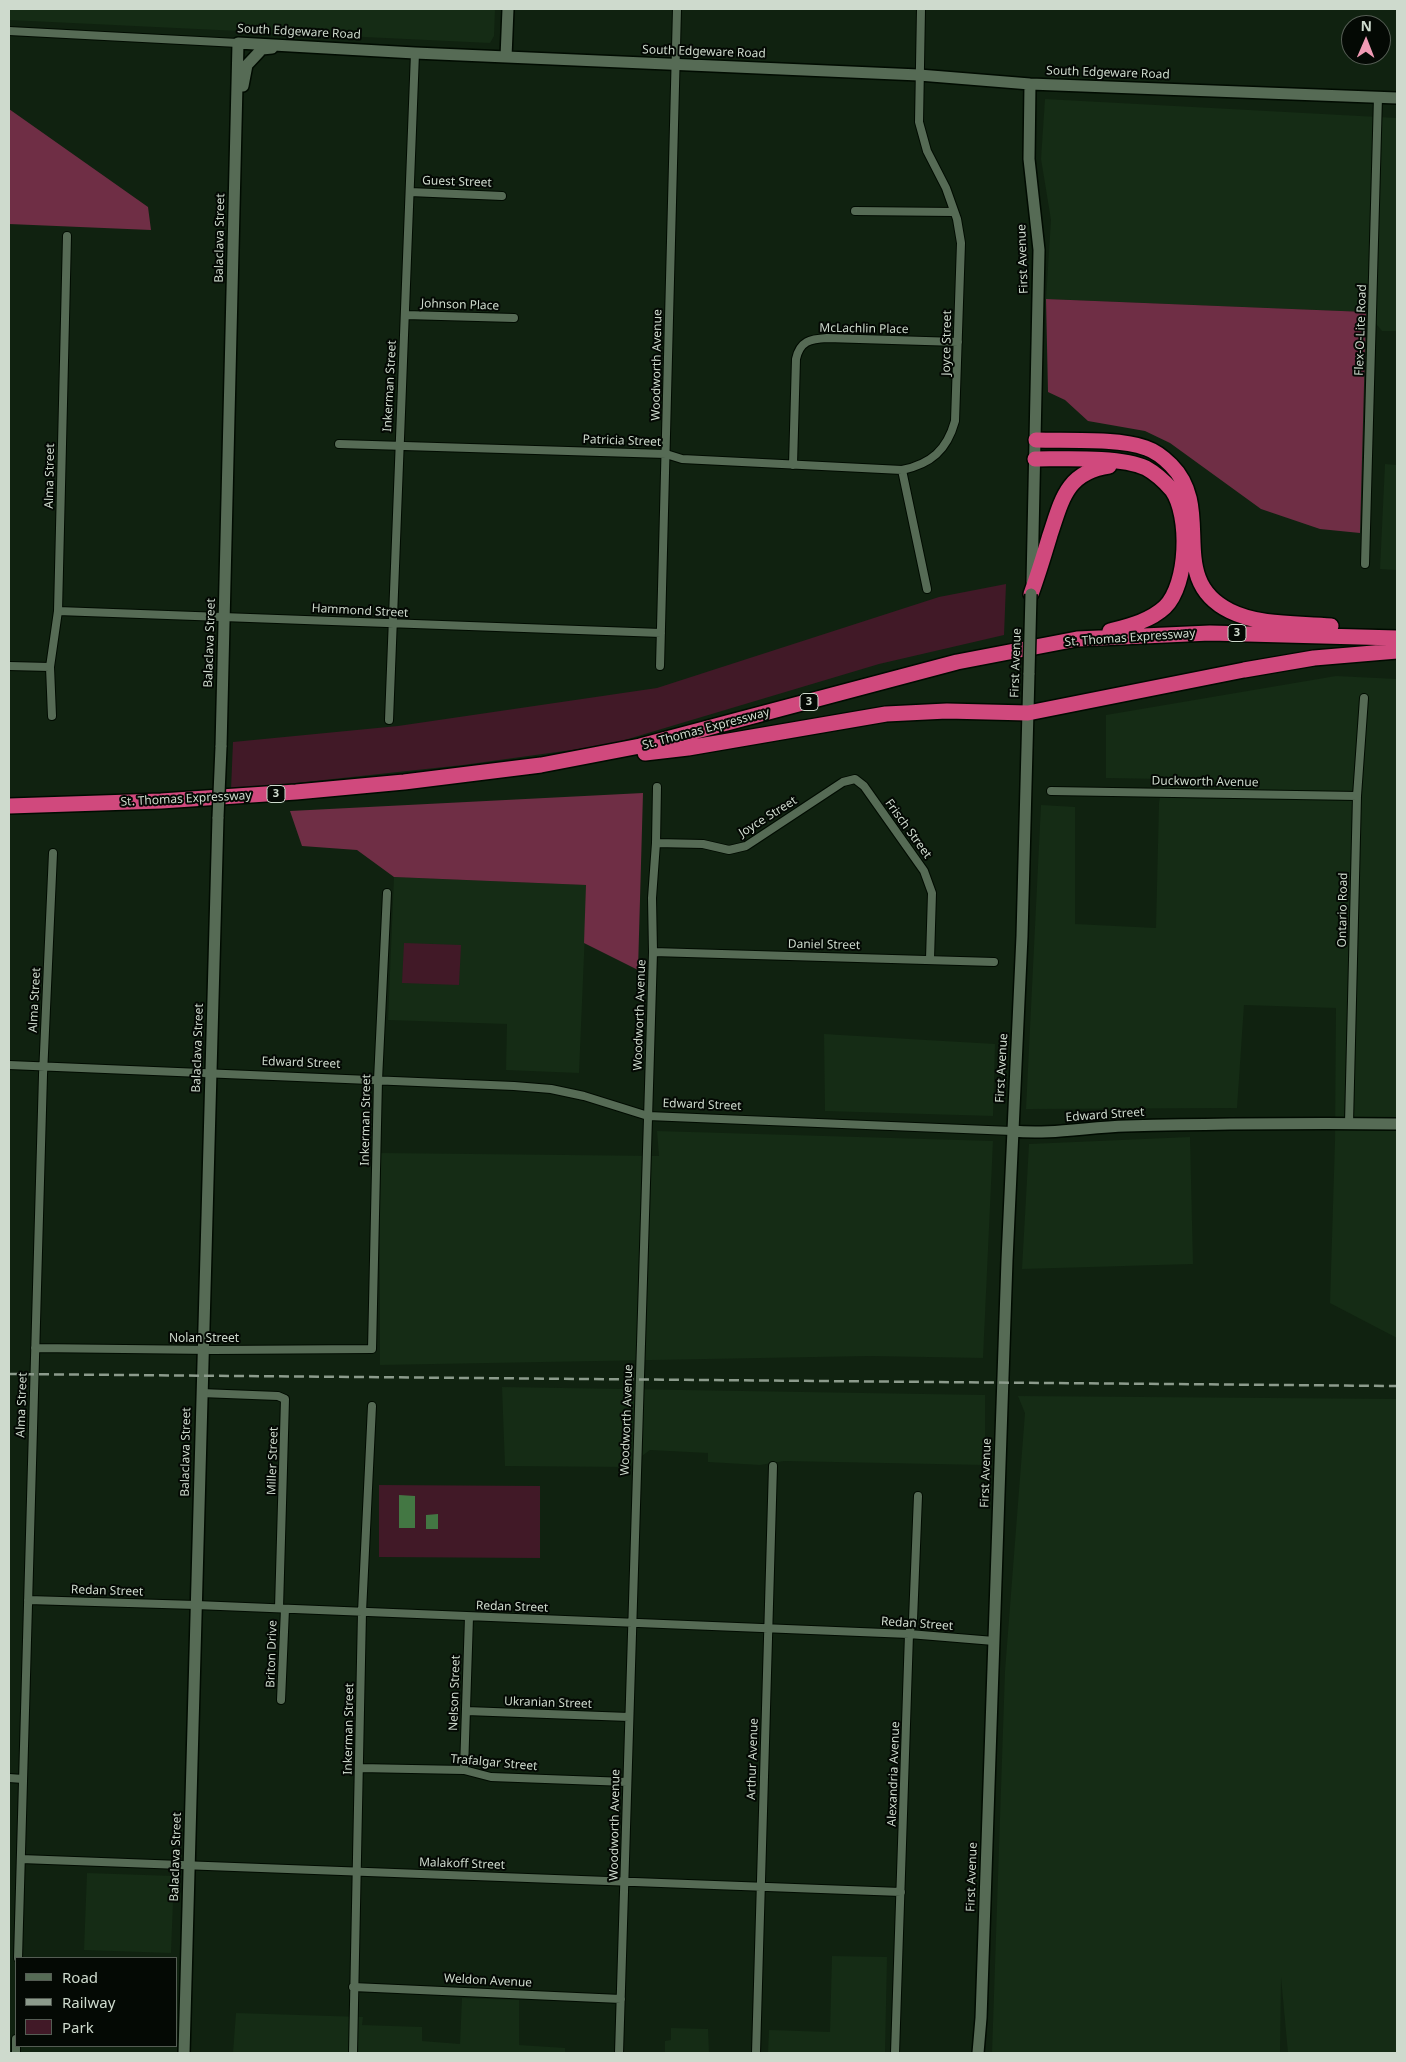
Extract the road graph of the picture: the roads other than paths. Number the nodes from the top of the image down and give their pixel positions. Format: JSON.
{"nodes":[{"id":1,"x":508,"y":9,"type":"edge"},
{"id":2,"x":677,"y":9,"type":"edge"},
{"id":3,"x":921,"y":9,"type":"edge"},
{"id":4,"x":9,"y":31,"type":"edge"},
{"id":5,"x":238,"y":42,"type":"junction"},
{"id":6,"x":296,"y":46,"type":"junction"},
{"id":7,"x":415,"y":53,"type":"junction"},
{"id":8,"x":506,"y":57,"type":"junction"},
{"id":9,"x":676,"y":65,"type":"junction"},
{"id":10,"x":919,"y":75,"type":"junction"},
{"id":11,"x":1030,"y":84,"type":"junction"},
{"id":12,"x":1378,"y":97,"type":"junction"},
{"id":13,"x":1397,"y":98,"type":"edge"},
{"id":14,"x":236,"y":125,"type":"junction"},
{"id":15,"x":410,"y":192,"type":"junction"},
{"id":16,"x":502,"y":196,"type":"dead end"},
{"id":17,"x":855,"y":211,"type":"dead end"},
{"id":18,"x":954,"y":212,"type":"junction"},
{"id":19,"x":67,"y":236,"type":"dead end"},
{"id":20,"x":405,"y":315,"type":"junction"},
{"id":21,"x":514,"y":318,"type":"dead end"},
{"id":22,"x":958,"y":342,"type":"junction"},
{"id":23,"x":1036,"y":440,"type":"junction"},
{"id":24,"x":340,"y":444,"type":"dead end"},
{"id":25,"x":399,"y":446,"type":"junction"},
{"id":26,"x":666,"y":454,"type":"junction"},
{"id":27,"x":1035,"y":459,"type":"junction"},
{"id":28,"x":793,"y":465,"type":"junction"},
{"id":29,"x":1137,"y":466,"type":"junction"},
{"id":30,"x":902,"y":470,"type":"junction"},
{"id":31,"x":1365,"y":564,"type":"dead end"},
{"id":32,"x":927,"y":589,"type":"dead end"},
{"id":33,"x":1032,"y":594,"type":"junction"},
{"id":34,"x":58,"y":611,"type":"junction"},
{"id":35,"x":224,"y":616,"type":"junction"},
{"id":36,"x":393,"y":624,"type":"junction"},
{"id":37,"x":1397,"y":631,"type":"edge"},
{"id":38,"x":661,"y":633,"type":"junction"},
{"id":39,"x":1397,"y":638,"type":"edge"},
{"id":40,"x":1077,"y":639,"type":"junction"},
{"id":41,"x":1397,"y":651,"type":"edge"},
{"id":42,"x":9,"y":666,"type":"edge"},
{"id":43,"x":660,"y":666,"type":"dead end"},
{"id":44,"x":50,"y":667,"type":"junction"},
{"id":45,"x":1364,"y":698,"type":"dead end"},
{"id":46,"x":1028,"y":713,"type":"junction"},
{"id":47,"x":52,"y":716,"type":"dead end"},
{"id":48,"x":390,"y":720,"type":"dead end"},
{"id":49,"x":541,"y":765,"type":"junction"},
{"id":50,"x":855,"y":779,"type":"joint"},
{"id":51,"x":656,"y":787,"type":"dead end"},
{"id":52,"x":1051,"y":791,"type":"dead end"},
{"id":53,"x":1358,"y":796,"type":"junction"},
{"id":54,"x":9,"y":806,"type":"edge"},
{"id":55,"x":656,"y":843,"type":"junction"},
{"id":56,"x":53,"y":853,"type":"dead end"},
{"id":57,"x":387,"y":893,"type":"dead end"},
{"id":58,"x":653,"y":952,"type":"junction"},
{"id":59,"x":930,"y":959,"type":"junction"},
{"id":60,"x":994,"y":962,"type":"dead end"},
{"id":61,"x":9,"y":1065,"type":"edge"},
{"id":62,"x":43,"y":1066,"type":"junction"},
{"id":63,"x":211,"y":1074,"type":"junction"},
{"id":64,"x":378,"y":1080,"type":"junction"},
{"id":65,"x":648,"y":1116,"type":"junction"},
{"id":66,"x":1349,"y":1123,"type":"junction"},
{"id":67,"x":1397,"y":1124,"type":"edge"},
{"id":68,"x":1012,"y":1131,"type":"junction"},
{"id":69,"x":35,"y":1348,"type":"junction"},
{"id":70,"x":372,"y":1349,"type":"joint"},
{"id":71,"x":202,"y":1350,"type":"junction"},
{"id":72,"x":201,"y":1393,"type":"junction"},
{"id":73,"x":372,"y":1406,"type":"dead end"},
{"id":74,"x":773,"y":1466,"type":"dead end"},
{"id":75,"x":918,"y":1496,"type":"dead end"},
{"id":76,"x":28,"y":1600,"type":"junction"},
{"id":77,"x":196,"y":1605,"type":"junction"},
{"id":78,"x":282,"y":1608,"type":"junction"},
{"id":79,"x":362,"y":1612,"type":"junction"},
{"id":80,"x":469,"y":1617,"type":"junction"},
{"id":81,"x":632,"y":1623,"type":"junction"},
{"id":82,"x":768,"y":1628,"type":"junction"},
{"id":83,"x":909,"y":1634,"type":"junction"},
{"id":84,"x":994,"y":1641,"type":"junction"},
{"id":85,"x":281,"y":1700,"type":"dead end"},
{"id":86,"x":466,"y":1711,"type":"junction"},
{"id":87,"x":629,"y":1717,"type":"junction"},
{"id":88,"x":359,"y":1768,"type":"junction"},
{"id":89,"x":464,"y":1770,"type":"junction"},
{"id":90,"x":9,"y":1778,"type":"edge"},
{"id":91,"x":23,"y":1778,"type":"junction"},
{"id":92,"x":627,"y":1782,"type":"junction"},
{"id":93,"x":21,"y":1859,"type":"junction"},
{"id":94,"x":190,"y":1865,"type":"junction"},
{"id":95,"x":356,"y":1871,"type":"junction"},
{"id":96,"x":625,"y":1882,"type":"junction"},
{"id":97,"x":760,"y":1887,"type":"junction"},
{"id":98,"x":902,"y":1892,"type":"junction"},
{"id":99,"x":18,"y":1957,"type":"edge"},
{"id":100,"x":353,"y":1986,"type":"junction"},
{"id":101,"x":621,"y":1999,"type":"junction"},
{"id":102,"x":184,"y":2053,"type":"edge"},
{"id":103,"x":353,"y":2053,"type":"edge"},
{"id":104,"x":619,"y":2053,"type":"edge"},
{"id":105,"x":756,"y":2053,"type":"edge"},
{"id":106,"x":895,"y":2053,"type":"edge"},
{"id":107,"x":978,"y":2053,"type":"edge"}],
"edges":[{"from":1,"to":8,"type":"main road"},
{"from":2,"to":9,"type":"street","name":"Woodworth Avenue"},
{"from":3,"to":10,"type":"street","name":"Joyce Street"},
{"from":4,"to":5,"type":"street","name":"South Edgeware Road"},
{"from":5,"to":6,"type":"main road","name":"South Edgeware Road"},
{"from":5,"to":14,"type":"main road","name":"Balaclava Street"},
{"from":6,"to":7,"type":"main road","name":"South Edgeware Road"},
{"from":6,"to":14,"type":"main road"},
{"from":7,"to":8,"type":"main road","name":"South Edgeware Road"},
{"from":7,"to":15,"type":"street","name":"Inkerman Street"},
{"from":8,"to":9,"type":"main road","name":"South Edgeware Road"},
{"from":9,"to":10,"type":"main road","name":"South Edgeware Road"},
{"from":9,"to":26,"type":"street","name":"Woodworth Avenue"},
{"from":10,"to":11,"type":"main road","name":"South Edgeware Road"},
{"from":10,"to":18,"type":"street","name":"Joyce Street"},
{"from":11,"to":12,"type":"main road","name":"South Edgeware Road"},
{"from":11,"to":23,"type":"main road","name":"First Avenue"},
{"from":12,"to":13,"type":"main road","name":"South Edgeware Road"},
{"from":12,"to":31,"type":"street","name":"Flex-O-Lite Road"},
{"from":14,"to":35,"type":"main road","name":"Balaclava Street"},
{"from":15,"to":16,"type":"street","name":"Guest Street"},
{"from":15,"to":20,"type":"street","name":"Inkerman Street"},
{"from":17,"to":18,"type":"street"},
{"from":18,"to":22,"type":"street","name":"Joyce Street"},
{"from":19,"to":34,"type":"street","name":"Alma Street"},
{"from":20,"to":21,"type":"street","name":"Johnson Place"},
{"from":20,"to":25,"type":"street","name":"Inkerman Street"},
{"from":22,"to":28,"type":"street","name":"McLachlin Place"},
{"from":22,"to":30,"type":"street","name":"Joyce Street"},
{"from":23,"to":27,"type":"main road","name":"First Avenue"},
{"from":23,"to":37,"type":"highway"},
{"from":24,"to":25,"type":"street","name":"Patricia Street"},
{"from":25,"to":26,"type":"street","name":"Patricia Street"},
{"from":25,"to":36,"type":"street","name":"Inkerman Street"},
{"from":26,"to":28,"type":"street","name":"Patricia Street"},
{"from":26,"to":38,"type":"street","name":"Woodworth Avenue"},
{"from":27,"to":29,"type":"highway"},
{"from":27,"to":33,"type":"main road","name":"First Avenue"},
{"from":28,"to":30,"type":"street","name":"Patricia Street"},
{"from":29,"to":33,"type":"highway"},
{"from":29,"to":40,"type":"highway"},
{"from":30,"to":32,"type":"street"},
{"from":33,"to":46,"type":"main road","name":"First Avenue","bridge":true},
{"from":34,"to":35,"type":"street","name":"Hammond Street"},
{"from":34,"to":44,"type":"street","name":"Alma Street"},
{"from":35,"to":36,"type":"street","name":"Hammond Street"},
{"from":35,"to":63,"type":"main road","name":"Balaclava Street","bridge":true},
{"from":36,"to":38,"type":"street","name":"Hammond Street"},
{"from":36,"to":48,"type":"street","name":"Inkerman Street"},
{"from":38,"to":43,"type":"street","name":"Woodworth Avenue"},
{"from":39,"to":40,"type":"highway","name":"St. Thomas Expressway","number":"3"},
{"from":40,"to":49,"type":"highway","name":"St. Thomas Expressway","number":"3"},
{"from":41,"to":46,"type":"highway"},
{"from":42,"to":44,"type":"street"},
{"from":44,"to":47,"type":"street","name":"Alma Street"},
{"from":45,"to":53,"type":"street","name":"Ontario Road"},
{"from":46,"to":49,"type":"highway"},
{"from":46,"to":68,"type":"main road","name":"First Avenue"},
{"from":49,"to":54,"type":"highway","name":"St. Thomas Expressway","number":"3"},
{"from":50,"to":55,"type":"street","name":"Joyce Street"},
{"from":50,"to":59,"type":"street","name":"Frisch Street"},
{"from":51,"to":55,"type":"street","name":"Woodworth Avenue"},
{"from":52,"to":53,"type":"street","name":"Duckworth Avenue"},
{"from":53,"to":66,"type":"street","name":"Ontario Road"},
{"from":55,"to":58,"type":"street","name":"Woodworth Avenue"},
{"from":56,"to":62,"type":"street","name":"Alma Street"},
{"from":57,"to":64,"type":"street","name":"Inkerman Street"},
{"from":58,"to":59,"type":"street","name":"Daniel Street"},
{"from":58,"to":65,"type":"street","name":"Woodworth Avenue"},
{"from":59,"to":60,"type":"street","name":"Daniel Street"},
{"from":61,"to":62,"type":"street","name":"Edward Street"},
{"from":62,"to":63,"type":"street","name":"Edward Street"},
{"from":62,"to":69,"type":"street","name":"Alma Street"},
{"from":63,"to":64,"type":"street","name":"Edward Street"},
{"from":63,"to":71,"type":"main road","name":"Balaclava Street"},
{"from":64,"to":65,"type":"street","name":"Edward Street"},
{"from":64,"to":70,"type":"street","name":"Inkerman Street"},
{"from":65,"to":68,"type":"street","name":"Edward Street"},
{"from":65,"to":81,"type":"street","name":"Woodworth Avenue"},
{"from":66,"to":67,"type":"main road","name":"Edward Street"},
{"from":66,"to":68,"type":"main road","name":"Edward Street"},
{"from":68,"to":84,"type":"main road","name":"First Avenue"},
{"from":69,"to":71,"type":"street","name":"Nolan Street"},
{"from":69,"to":76,"type":"street","name":"Alma Street"},
{"from":70,"to":71,"type":"street","name":"Nolan Street"},
{"from":71,"to":72,"type":"main road","name":"Balaclava Street"},
{"from":72,"to":77,"type":"main road","name":"Balaclava Street"},
{"from":72,"to":78,"type":"street","name":"Miller Street"},
{"from":73,"to":79,"type":"street","name":"Inkerman Street"},
{"from":74,"to":82,"type":"street","name":"Arthur Avenue"},
{"from":75,"to":83,"type":"street","name":"Alexandria Avenue"},
{"from":76,"to":77,"type":"street","name":"Redan Street"},
{"from":76,"to":91,"type":"street","name":"Alma Street"},
{"from":77,"to":78,"type":"street","name":"Redan Street"},
{"from":77,"to":94,"type":"main road","name":"Balaclava Street"},
{"from":78,"to":79,"type":"street","name":"Redan Street"},
{"from":78,"to":85,"type":"street","name":"Briton Drive"},
{"from":79,"to":80,"type":"street","name":"Redan Street"},
{"from":79,"to":88,"type":"street","name":"Inkerman Street"},
{"from":80,"to":81,"type":"street","name":"Redan Street"},
{"from":80,"to":86,"type":"street","name":"Nelson Street"},
{"from":81,"to":82,"type":"street","name":"Redan Street"},
{"from":81,"to":87,"type":"street","name":"Woodworth Avenue"},
{"from":82,"to":83,"type":"street","name":"Redan Street"},
{"from":82,"to":97,"type":"street","name":"Arthur Avenue"},
{"from":83,"to":84,"type":"street","name":"Redan Street"},
{"from":83,"to":98,"type":"street","name":"Alexandria Avenue"},
{"from":84,"to":107,"type":"main road","name":"First Avenue"},
{"from":86,"to":87,"type":"street","name":"Ukranian Street"},
{"from":86,"to":89,"type":"street","name":"Nelson Street"},
{"from":87,"to":92,"type":"street","name":"Woodworth Avenue"},
{"from":88,"to":89,"type":"street","name":"Trafalgar Street"},
{"from":88,"to":95,"type":"street","name":"Inkerman Street"},
{"from":89,"to":92,"type":"street","name":"Trafalgar Street"},
{"from":90,"to":91,"type":"street"},
{"from":91,"to":93,"type":"street","name":"Alma Street"},
{"from":92,"to":96,"type":"street","name":"Woodworth Avenue"},
{"from":93,"to":94,"type":"street","name":"Malakoff Street"},
{"from":93,"to":99,"type":"street","name":"Alma Street"},
{"from":94,"to":95,"type":"street","name":"Malakoff Street"},
{"from":94,"to":102,"type":"main road","name":"Balaclava Street"},
{"from":95,"to":96,"type":"street","name":"Malakoff Street"},
{"from":95,"to":100,"type":"street","name":"Inkerman Street"},
{"from":96,"to":97,"type":"street","name":"Malakoff Street"},
{"from":96,"to":101,"type":"street","name":"Woodworth Avenue"},
{"from":97,"to":98,"type":"street","name":"Malakoff Street"},
{"from":97,"to":105,"type":"street","name":"Arthur Avenue"},
{"from":98,"to":106,"type":"street","name":"Alexandria Avenue"},
{"from":100,"to":101,"type":"street","name":"Weldon Avenue"},
{"from":100,"to":103,"type":"street","name":"Inkerman Street"},
{"from":101,"to":104,"type":"street","name":"Woodworth Avenue"}]}
